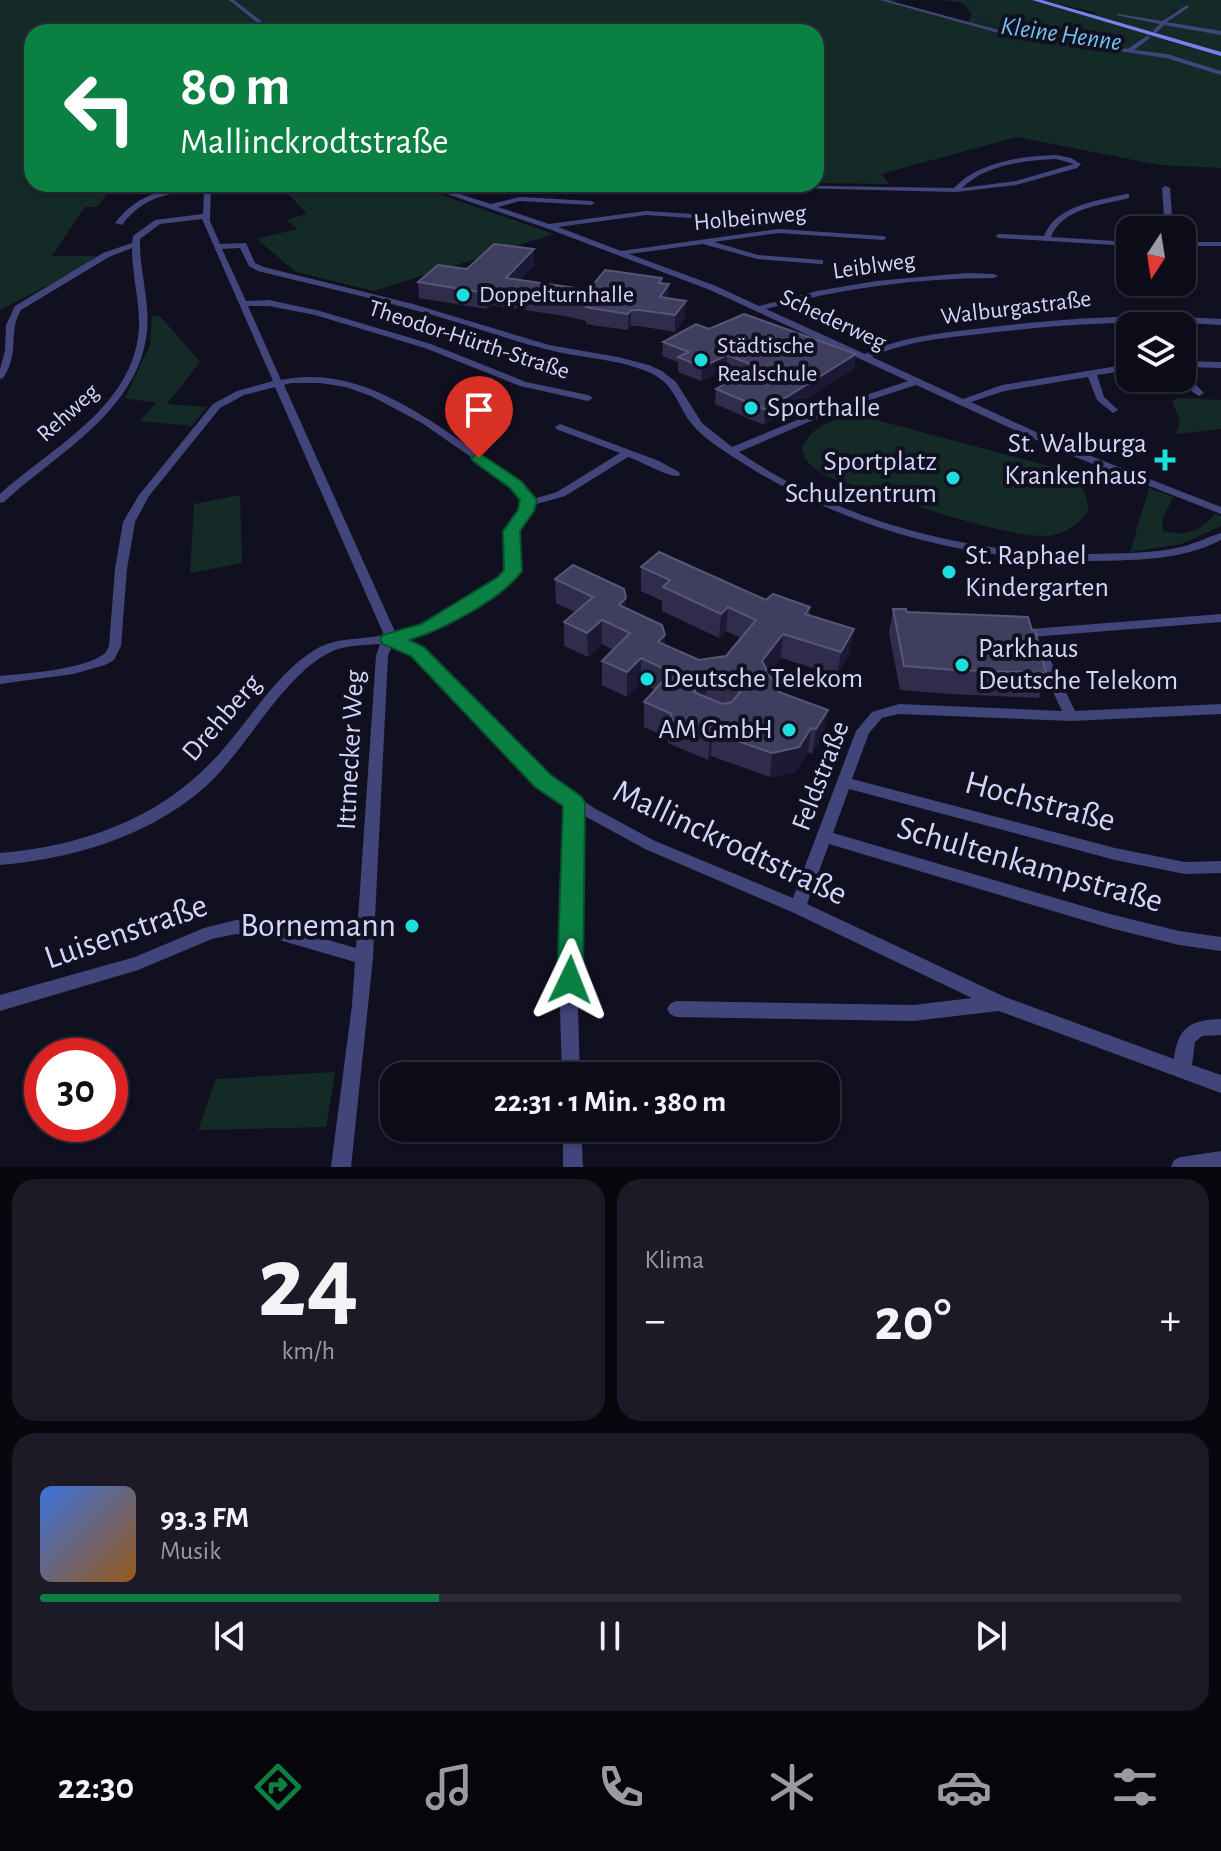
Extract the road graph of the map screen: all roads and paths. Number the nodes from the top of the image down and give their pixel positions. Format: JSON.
{"nodes":[{"id":1,"x":231,"y":0,"type":"edge"},
{"id":2,"x":882,"y":0,"type":"edge"},
{"id":3,"x":1035,"y":0,"type":"edge"},
{"id":4,"x":1187,"y":6,"type":"dead end"},
{"id":5,"x":1118,"y":15,"type":"dead end"},
{"id":6,"x":1163,"y":23,"type":"junction"},
{"id":7,"x":262,"y":24,"type":"edge"},
{"id":8,"x":1156,"y":31,"type":"dead end"},
{"id":9,"x":1221,"y":33,"type":"edge"},
{"id":10,"x":1144,"y":40,"type":"dead end"},
{"id":11,"x":1128,"y":51,"type":"junction"},
{"id":12,"x":1221,"y":54,"type":"edge"},
{"id":13,"x":1221,"y":73,"type":"edge"},
{"id":14,"x":824,"y":187,"type":"edge"},
{"id":15,"x":1166,"y":188,"type":"dead end"},
{"id":16,"x":956,"y":190,"type":"junction"},
{"id":17,"x":162,"y":192,"type":"edge"},
{"id":18,"x":208,"y":192,"type":"edge"},
{"id":19,"x":447,"y":192,"type":"edge"},
{"id":20,"x":1126,"y":196,"type":"dead end"},
{"id":21,"x":591,"y":203,"type":"dead end"},
{"id":22,"x":493,"y":206,"type":"junction"},
{"id":23,"x":205,"y":216,"type":"junction"},
{"id":24,"x":1168,"y":216,"type":"edge"},
{"id":25,"x":723,"y":218,"type":"dead end"},
{"id":26,"x":119,"y":223,"type":"dead end"},
{"id":27,"x":549,"y":226,"type":"junction"},
{"id":28,"x":999,"y":236,"type":"dead end"},
{"id":29,"x":883,"y":238,"type":"dead end"},
{"id":30,"x":1046,"y":240,"type":"junction"},
{"id":31,"x":703,"y":241,"type":"junction"},
{"id":32,"x":1116,"y":243,"type":"edge"},
{"id":33,"x":136,"y":244,"type":"junction"},
{"id":34,"x":1196,"y":244,"type":"edge"},
{"id":35,"x":1221,"y":244,"type":"edge"},
{"id":36,"x":217,"y":247,"type":"junction"},
{"id":37,"x":621,"y":253,"type":"junction"},
{"id":38,"x":820,"y":262,"type":"dead end"},
{"id":39,"x":994,"y":276,"type":"dead end"},
{"id":40,"x":244,"y":304,"type":"junction"},
{"id":41,"x":761,"y":308,"type":"junction"},
{"id":42,"x":1221,"y":322,"type":"edge"},
{"id":43,"x":866,"y":357,"type":"junction"},
{"id":44,"x":1221,"y":365,"type":"edge"},
{"id":45,"x":1196,"y":366,"type":"edge"},
{"id":46,"x":1116,"y":369,"type":"edge"},
{"id":47,"x":1091,"y":373,"type":"junction"},
{"id":48,"x":0,"y":376,"type":"edge"},
{"id":49,"x":279,"y":381,"type":"junction"},
{"id":50,"x":918,"y":381,"type":"junction"},
{"id":51,"x":1196,"y":390,"type":"edge"},
{"id":52,"x":1199,"y":393,"type":"dead end"},
{"id":53,"x":588,"y":398,"type":"dead end"},
{"id":54,"x":963,"y":402,"type":"junction"},
{"id":55,"x":1113,"y":410,"type":"dead end"},
{"id":56,"x":560,"y":427,"type":"dead end"},
{"id":57,"x":731,"y":451,"type":"junction"},
{"id":58,"x":627,"y":453,"type":"junction"},
{"id":59,"x":675,"y":474,"type":"dead end"},
{"id":60,"x":0,"y":500,"type":"edge"},
{"id":61,"x":529,"y":503,"type":"junction"},
{"id":62,"x":1221,"y":511,"type":"edge"},
{"id":63,"x":1221,"y":536,"type":"edge"},
{"id":64,"x":1221,"y":618,"type":"edge"},
{"id":65,"x":390,"y":640,"type":"junction"},
{"id":66,"x":0,"y":680,"type":"edge"},
{"id":67,"x":1221,"y":709,"type":"edge"},
{"id":68,"x":1071,"y":716,"type":"junction"},
{"id":69,"x":846,"y":783,"type":"junction"},
{"id":70,"x":574,"y":803,"type":"junction"},
{"id":71,"x":825,"y":837,"type":"junction"},
{"id":72,"x":0,"y":859,"type":"edge"},
{"id":73,"x":1221,"y":867,"type":"edge"},
{"id":74,"x":798,"y":907,"type":"junction"},
{"id":75,"x":1221,"y":944,"type":"edge"},
{"id":76,"x":365,"y":958,"type":"junction"},
{"id":77,"x":0,"y":1003,"type":"edge"},
{"id":78,"x":999,"y":1003,"type":"junction"},
{"id":79,"x":676,"y":1009,"type":"dead end"},
{"id":80,"x":1221,"y":1027,"type":"edge"},
{"id":81,"x":571,"y":1062,"type":"edge"},
{"id":82,"x":1182,"y":1071,"type":"junction"},
{"id":83,"x":1221,"y":1084,"type":"edge"},
{"id":84,"x":572,"y":1142,"type":"edge"},
{"id":85,"x":1221,"y":1161,"type":"edge"},
{"id":86,"x":341,"y":1167,"type":"edge"},
{"id":87,"x":573,"y":1167,"type":"edge"},
{"id":88,"x":1181,"y":1167,"type":"edge"}],
"edges":[{"from":1,"to":7,"type":"street"},
{"from":2,"to":11,"type":"street"},
{"from":3,"to":12,"type":"main road"},
{"from":4,"to":6,"type":"street"},
{"from":5,"to":6,"type":"street"},
{"from":6,"to":8,"type":"street"},
{"from":6,"to":9,"type":"street"},
{"from":10,"to":11,"type":"street"},
{"from":11,"to":13,"type":"street"},
{"from":14,"to":16,"type":"street"},
{"from":15,"to":24,"type":"street"},
{"from":16,"to":16,"type":"street"},
{"from":17,"to":26,"type":"street"},
{"from":18,"to":23,"type":"street","name":"Ittmecker Weg"},
{"from":19,"to":22,"type":"street","name":"Schederweg"},
{"from":20,"to":30,"type":"street"},
{"from":21,"to":22,"type":"street"},
{"from":22,"to":27,"type":"street","name":"Schederweg"},
{"from":23,"to":33,"type":"street"},
{"from":23,"to":36,"type":"street","name":"Ittmecker Weg"},
{"from":25,"to":27,"type":"street"},
{"from":27,"to":37,"type":"street","name":"Schederweg"},
{"from":28,"to":30,"type":"street"},
{"from":29,"to":31,"type":"street","name":"Holbeinweg"},
{"from":30,"to":32,"type":"street"},
{"from":31,"to":37,"type":"street","name":"Holbeinweg"},
{"from":31,"to":38,"type":"street"},
{"from":33,"to":48,"type":"street"},
{"from":33,"to":60,"type":"street","name":"Rehweg"},
{"from":34,"to":35,"type":"street"},
{"from":36,"to":40,"type":"street","name":"Ittmecker Weg"},
{"from":36,"to":57,"type":"street"},
{"from":37,"to":41,"type":"street","name":"Schederweg"},
{"from":39,"to":41,"type":"street","name":"Leiblweg"},
{"from":40,"to":49,"type":"street","name":"Ittmecker Weg"},
{"from":40,"to":53,"type":"street","name":"Theodor-Hürth-Straße"},
{"from":41,"to":43,"type":"street","name":"Schederweg"},
{"from":42,"to":43,"type":"street","name":"Walburgastraße"},
{"from":43,"to":50,"type":"street","name":"Schederweg"},
{"from":44,"to":45,"type":"street"},
{"from":46,"to":47,"type":"street"},
{"from":47,"to":54,"type":"street"},
{"from":47,"to":55,"type":"street"},
{"from":49,"to":61,"type":"street"},
{"from":49,"to":65,"type":"street","name":"Ittmecker Weg"},
{"from":49,"to":66,"type":"street"},
{"from":50,"to":54,"type":"street","name":"Schederweg"},
{"from":50,"to":57,"type":"street"},
{"from":51,"to":52,"type":"street"},
{"from":54,"to":62,"type":"street","name":"Schederweg"},
{"from":56,"to":58,"type":"street"},
{"from":57,"to":63,"type":"street"},
{"from":58,"to":59,"type":"street"},
{"from":58,"to":61,"type":"street"},
{"from":61,"to":65,"type":"street","name":"Drehberg"},
{"from":64,"to":68,"type":"street"},
{"from":65,"to":70,"type":"street","name":"Mallinckrodtstraße"},
{"from":65,"to":72,"type":"street","name":"Drehberg"},
{"from":65,"to":76,"type":"street","name":"Ittmecker Weg"},
{"from":67,"to":68,"type":"street","name":"Feldstraße"},
{"from":68,"to":69,"type":"street","name":"Feldstraße"},
{"from":69,"to":71,"type":"street","name":"Feldstraße"},
{"from":69,"to":73,"type":"street","name":"Hochstraße"},
{"from":70,"to":74,"type":"street","name":"Mallinckrodtstraße"},
{"from":70,"to":81,"type":"street"},
{"from":71,"to":74,"type":"street","name":"Feldstraße"},
{"from":71,"to":75,"type":"street","name":"Schultenkampstraße"},
{"from":74,"to":78,"type":"street","name":"Mallinckrodtstraße"},
{"from":76,"to":77,"type":"street","name":"Luisenstraße"},
{"from":76,"to":86,"type":"street","name":"Ittmecker Weg"},
{"from":78,"to":79,"type":"street","name":"Mallinckrodtstraße"},
{"from":78,"to":82,"type":"street","name":"Mallinckrodtstraße"},
{"from":80,"to":82,"type":"street"},
{"from":82,"to":83,"type":"street","name":"Mallinckrodtstraße"},
{"from":84,"to":87,"type":"street"},
{"from":85,"to":88,"type":"street"}]}
